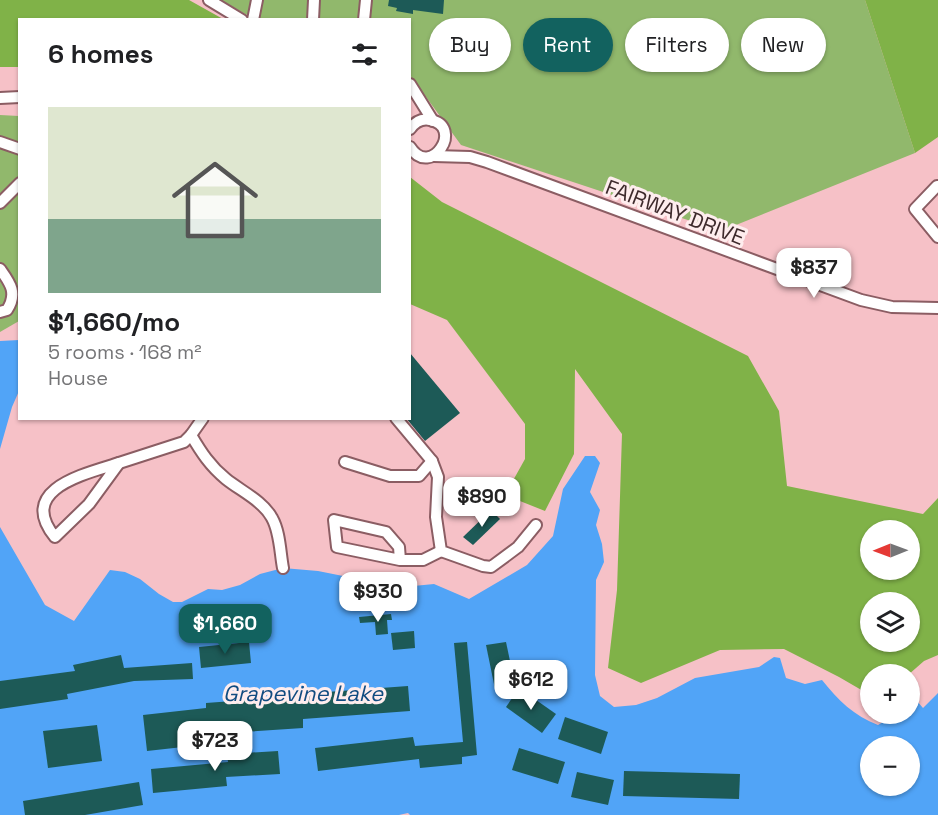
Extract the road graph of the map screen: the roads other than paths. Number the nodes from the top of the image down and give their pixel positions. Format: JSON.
{"nodes":[{"id":1,"x":209,"y":0,"type":"edge"},
{"id":2,"x":257,"y":0,"type":"edge"},
{"id":3,"x":314,"y":0,"type":"edge"},
{"id":4,"x":366,"y":0,"type":"edge"},
{"id":5,"x":239,"y":18,"type":"edge"},
{"id":6,"x":253,"y":18,"type":"edge"},
{"id":7,"x":313,"y":18,"type":"edge"},
{"id":8,"x":363,"y":18,"type":"edge"},
{"id":9,"x":411,"y":85,"type":"edge"},
{"id":10,"x":0,"y":98,"type":"edge"},
{"id":11,"x":18,"y":98,"type":"edge"},
{"id":12,"x":421,"y":100,"type":"junction"},
{"id":13,"x":433,"y":121,"type":"junction"},
{"id":14,"x":413,"y":124,"type":"edge"},
{"id":15,"x":445,"y":136,"type":"junction"},
{"id":16,"x":0,"y":142,"type":"edge"},
{"id":17,"x":18,"y":148,"type":"edge"},
{"id":18,"x":411,"y":148,"type":"edge"},
{"id":19,"x":434,"y":156,"type":"junction"},
{"id":20,"x":422,"y":157,"type":"junction"},
{"id":21,"x":470,"y":158,"type":"junction"},
{"id":22,"x":411,"y":159,"type":"edge"},
{"id":23,"x":938,"y":183,"type":"edge"},
{"id":24,"x":18,"y":185,"type":"edge"},
{"id":25,"x":0,"y":203,"type":"edge"},
{"id":26,"x":938,"y":237,"type":"edge"},
{"id":27,"x":0,"y":269,"type":"edge"},
{"id":28,"x":938,"y":308,"type":"edge"},
{"id":29,"x":0,"y":312,"type":"edge"},
{"id":30,"x":202,"y":420,"type":"edge"},
{"id":31,"x":398,"y":420,"type":"edge"},
{"id":32,"x":191,"y":435,"type":"junction"},
{"id":33,"x":432,"y":461,"type":"junction"},
{"id":34,"x":345,"y":462,"type":"dead end"},
{"id":35,"x":118,"y":463,"type":"junction"},
{"id":36,"x":536,"y":525,"type":"dead end"},
{"id":37,"x":441,"y":551,"type":"junction"},
{"id":38,"x":400,"y":560,"type":"junction"},
{"id":39,"x":283,"y":568,"type":"dead end"}],
"edges":[{"from":1,"to":5,"type":"street"},
{"from":2,"to":6,"type":"street"},
{"from":3,"to":7,"type":"street"},
{"from":4,"to":8,"type":"street"},
{"from":9,"to":12,"type":"street","name":"FAIRWAY DRIVE"},
{"from":10,"to":11,"type":"street"},
{"from":12,"to":13,"type":"street","name":"FAIRWAY DRIVE"},
{"from":12,"to":14,"type":"street"},
{"from":13,"to":14,"type":"street"},
{"from":13,"to":15,"type":"street","name":"FAIRWAY DRIVE"},
{"from":15,"to":19,"type":"street"},
{"from":15,"to":21,"type":"street","name":"FAIRWAY DRIVE"},
{"from":16,"to":17,"type":"street"},
{"from":18,"to":20,"type":"street"},
{"from":19,"to":20,"type":"street","name":"FAIRWAY DRIVE"},
{"from":19,"to":21,"type":"street","name":"FAIRWAY DRIVE"},
{"from":20,"to":22,"type":"street","name":"FAIRWAY DRIVE"},
{"from":21,"to":28,"type":"street","name":"FAIRWAY DRIVE"},
{"from":23,"to":26,"type":"street"},
{"from":24,"to":25,"type":"street"},
{"from":27,"to":29,"type":"street"},
{"from":30,"to":32,"type":"street"},
{"from":31,"to":33,"type":"street"},
{"from":32,"to":35,"type":"street"},
{"from":32,"to":39,"type":"street"},
{"from":33,"to":34,"type":"street"},
{"from":33,"to":37,"type":"street"},
{"from":35,"to":35,"type":"street"},
{"from":36,"to":37,"type":"street"},
{"from":37,"to":38,"type":"street"},
{"from":38,"to":38,"type":"street"}]}
